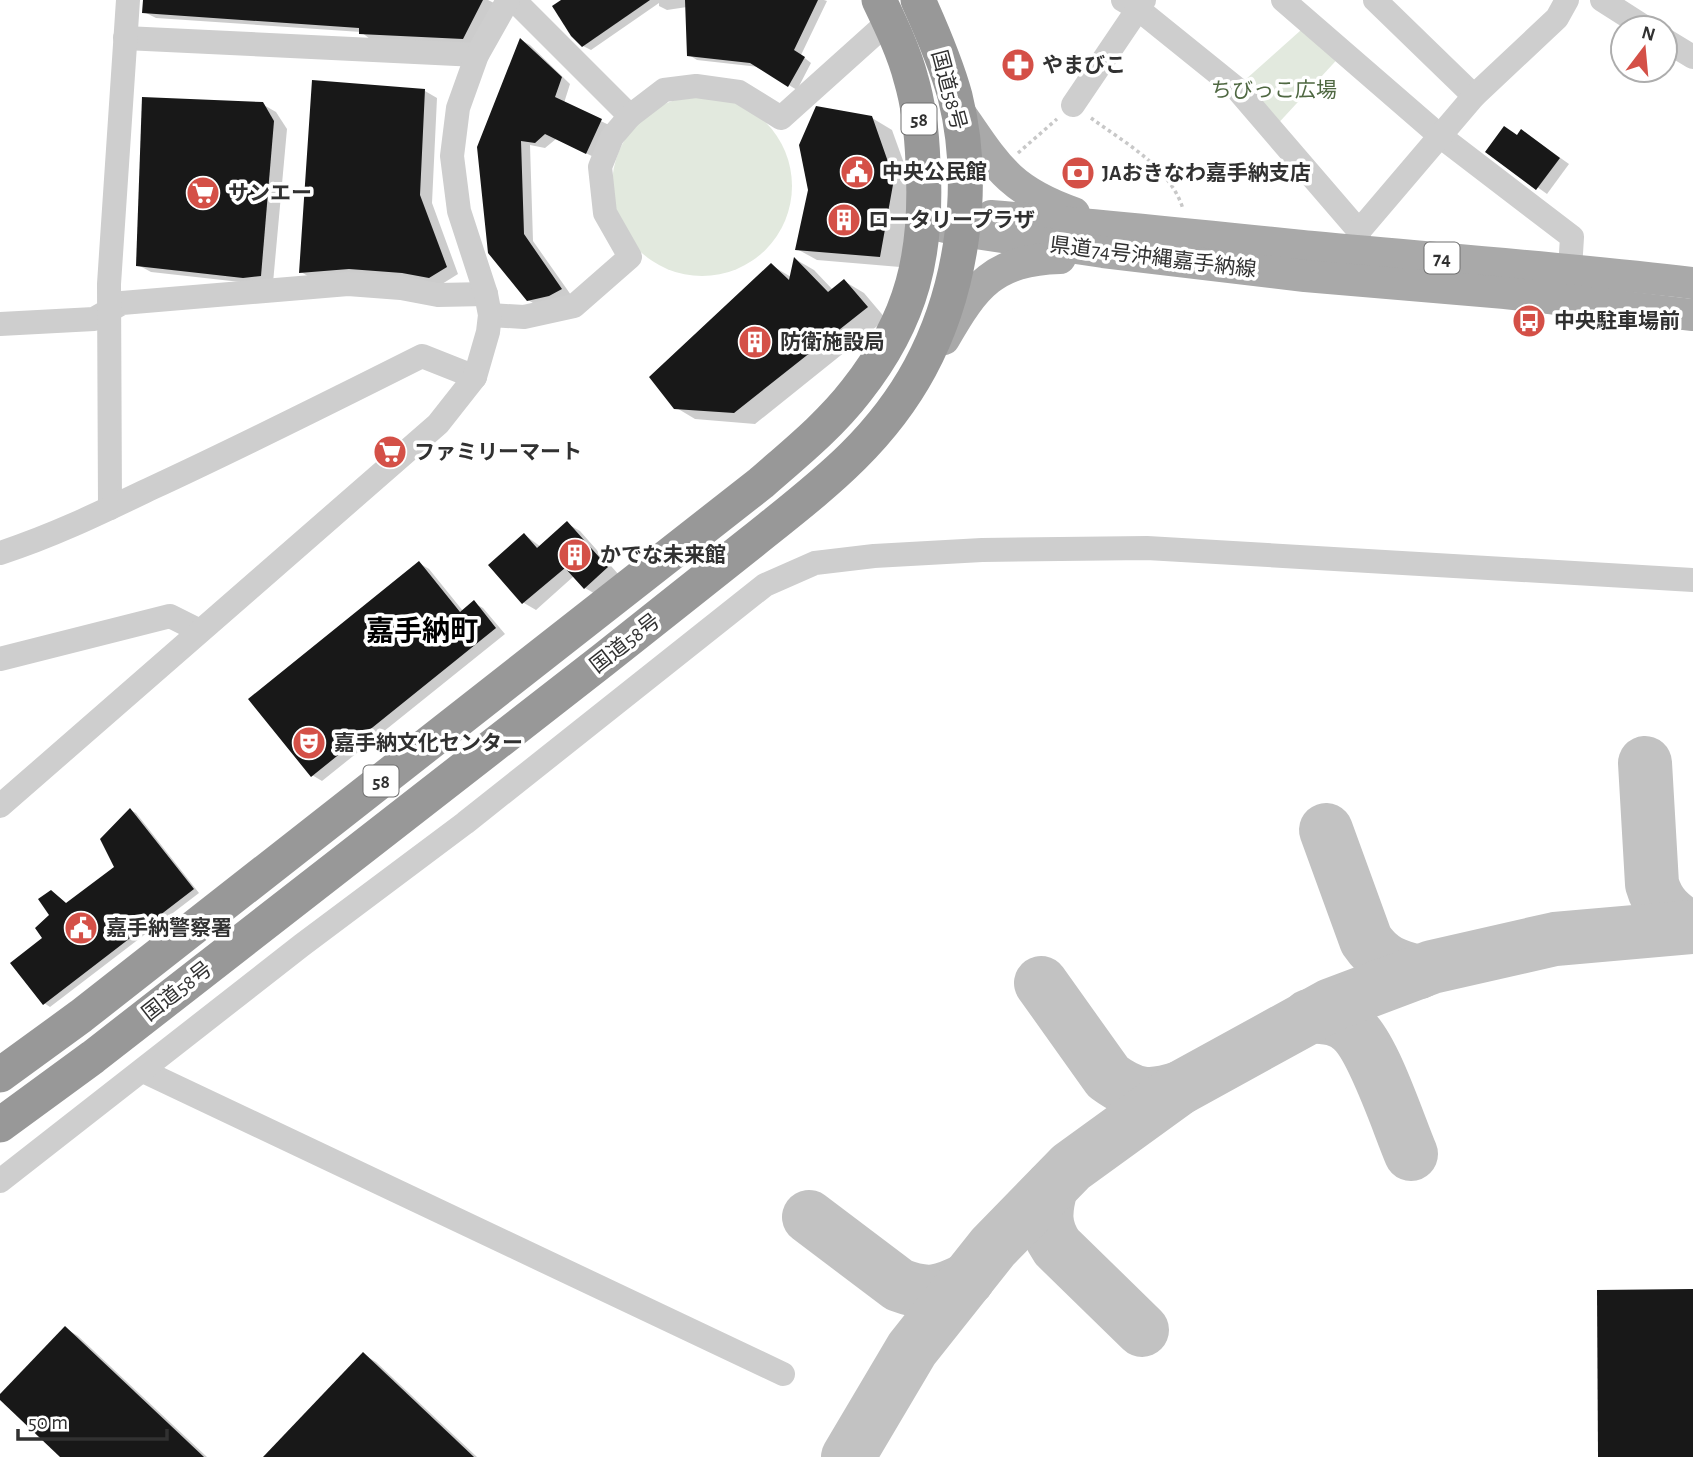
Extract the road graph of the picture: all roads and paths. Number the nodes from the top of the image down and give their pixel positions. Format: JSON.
{"nodes":[{"id":1,"x":128,"y":0,"type":"edge"},
{"id":2,"x":508,"y":0,"type":"edge"},
{"id":3,"x":514,"y":0,"type":"edge"},
{"id":4,"x":918,"y":0,"type":"edge"},
{"id":5,"x":1283,"y":0,"type":"edge"},
{"id":6,"x":1375,"y":0,"type":"edge"},
{"id":7,"x":1567,"y":0,"type":"edge"},
{"id":8,"x":1602,"y":0,"type":"edge"},
{"id":9,"x":1135,"y":3,"type":"edge"},
{"id":10,"x":884,"y":11,"type":"edge"},
{"id":11,"x":1624,"y":14,"type":"edge"},
{"id":12,"x":125,"y":38,"type":"junction"},
{"id":13,"x":477,"y":55,"type":"junction"},
{"id":14,"x":1474,"y":96,"type":"junction"},
{"id":15,"x":1073,"y":105,"type":"junction"},
{"id":16,"x":958,"y":110,"type":"junction"},
{"id":17,"x":630,"y":116,"type":"junction"},
{"id":18,"x":1440,"y":136,"type":"junction"},
{"id":19,"x":1015,"y":156,"type":"dead end"},
{"id":20,"x":924,"y":222,"type":"junction"},
{"id":21,"x":963,"y":222,"type":"junction"},
{"id":22,"x":1192,"y":234,"type":"junction"},
{"id":23,"x":1102,"y":238,"type":"junction"},
{"id":24,"x":1358,"y":254,"type":"junction"},
{"id":25,"x":1570,"y":269,"type":"junction"},
{"id":26,"x":1693,"y":283,"type":"edge"},
{"id":27,"x":488,"y":305,"type":"junction"},
{"id":28,"x":109,"y":311,"type":"junction"},
{"id":29,"x":1693,"y":315,"type":"edge"},
{"id":30,"x":0,"y":324,"type":"edge"},
{"id":31,"x":922,"y":366,"type":"junction"},
{"id":32,"x":475,"y":377,"type":"junction"},
{"id":33,"x":110,"y":508,"type":"junction"},
{"id":34,"x":0,"y":553,"type":"edge"},
{"id":35,"x":1693,"y":580,"type":"edge"},
{"id":36,"x":200,"y":631,"type":"junction"},
{"id":37,"x":0,"y":659,"type":"edge"},
{"id":38,"x":0,"y":806,"type":"edge"},
{"id":39,"x":143,"y":1071,"type":"junction"},
{"id":40,"x":0,"y":1076,"type":"edge"},
{"id":41,"x":0,"y":1125,"type":"edge"},
{"id":42,"x":0,"y":1181,"type":"edge"},
{"id":43,"x":783,"y":1374,"type":"dead end"}],
"edges":[{"from":1,"to":12,"type":"street"},
{"from":2,"to":13,"type":"street"},
{"from":3,"to":17,"type":"street"},
{"from":4,"to":16,"type":"highway","name":"国道58号","number":"58"},
{"from":5,"to":18,"type":"street"},
{"from":6,"to":14,"type":"street"},
{"from":7,"to":14,"type":"street"},
{"from":8,"to":11,"type":"street"},
{"from":9,"to":15,"type":"street"},
{"from":9,"to":24,"type":"street"},
{"from":10,"to":17,"type":"street"},
{"from":10,"to":20,"type":"highway","name":"国道58号","number":"58"},
{"from":12,"to":13,"type":"street"},
{"from":12,"to":28,"type":"street"},
{"from":13,"to":27,"type":"street"},
{"from":14,"to":18,"type":"street"},
{"from":15,"to":19,"type":"path"},
{"from":15,"to":22,"type":"path"},
{"from":16,"to":21,"type":"highway","name":"国道58号","number":"58"},
{"from":16,"to":23,"type":"main road"},
{"from":17,"to":27,"type":"street"},
{"from":18,"to":24,"type":"street"},
{"from":18,"to":25,"type":"street"},
{"from":20,"to":21,"type":"main road","name":"県道74号沖縄嘉手納線","number":"74"},
{"from":20,"to":40,"type":"highway","name":"国道58号","number":"58"},
{"from":21,"to":23,"type":"main road","name":"県道74号沖縄嘉手納線","number":"74"},
{"from":21,"to":31,"type":"highway","name":"国道58号","number":"58"},
{"from":22,"to":23,"type":"main road","name":"県道74号沖縄嘉手納線","number":"74"},
{"from":22,"to":24,"type":"main road","name":"県道74号沖縄嘉手納線","number":"74"},
{"from":23,"to":24,"type":"main road","name":"県道74号沖縄嘉手納線","number":"74"},
{"from":23,"to":31,"type":"main road"},
{"from":24,"to":25,"type":"main road","name":"県道74号沖縄嘉手納線","number":"74"},
{"from":24,"to":29,"type":"main road","name":"県道74号沖縄嘉手納線","number":"74"},
{"from":25,"to":26,"type":"main road","name":"県道74号沖縄嘉手納線","number":"74"},
{"from":27,"to":28,"type":"street"},
{"from":27,"to":32,"type":"street"},
{"from":28,"to":30,"type":"street"},
{"from":28,"to":33,"type":"street"},
{"from":31,"to":41,"type":"highway","name":"国道58号","number":"58"},
{"from":32,"to":33,"type":"street"},
{"from":32,"to":36,"type":"street"},
{"from":33,"to":34,"type":"street"},
{"from":35,"to":39,"type":"street"},
{"from":36,"to":37,"type":"street"},
{"from":36,"to":38,"type":"street"},
{"from":39,"to":42,"type":"street"},
{"from":39,"to":43,"type":"street"}]}
